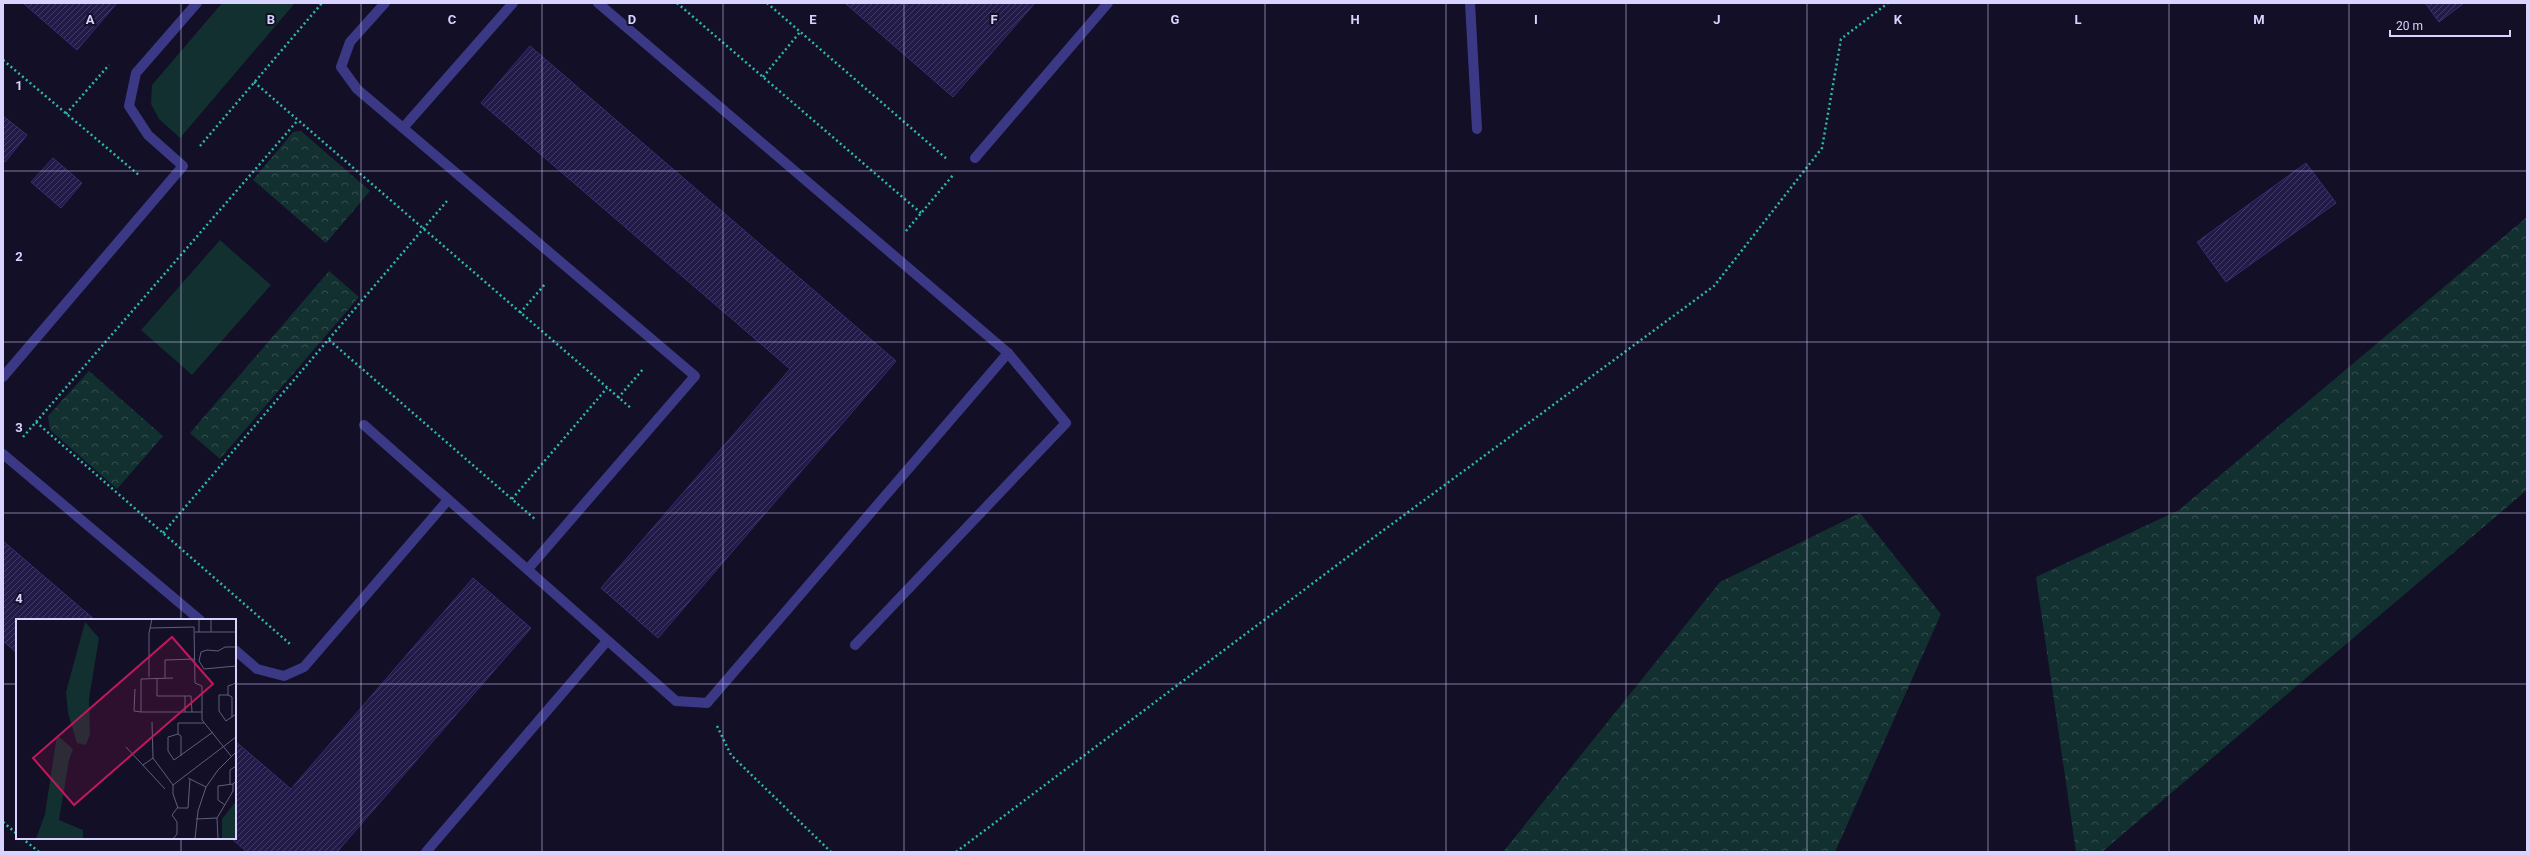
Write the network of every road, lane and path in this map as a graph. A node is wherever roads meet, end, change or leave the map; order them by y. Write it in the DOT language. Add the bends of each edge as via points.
graph roads {
  1 [pos="197,3"];
  2 [pos="322,3"];
  3 [pos="385,3"];
  4 [pos="513,3"];
  5 [pos="598,3"];
  6 [pos="677,3"];
  7 [pos="767,3"];
  8 [pos="1108,3"];
  9 [pos="1470,3"];
  10 [pos="1888,3"];
  11 [pos="800,32"];
  12 [pos="3,60"];
  13 [pos="763,77"];
  14 [pos="254,82"];
  15 [pos="298,120"];
  16 [pos="403,128"];
  17 [pos="1477,128"];
  18 [pos="975,158"];
  19 [pos="183,166"];
  20 [pos="959,168"];
  21 [pos="464,181"];
  22 [pos="161,193"];
  23 [pos="920,213"];
  24 [pos="423,229"];
  25 [pos="888,251"];
  26 [pos="564,263"];
  27 [pos="520,313"];
  28 [pos="329,340"];
  29 [pos="662,347"];
  30 [pos="1008,353"];
  31 [pos="3,377"];
  32 [pos="607,388"];
  33 [pos="618,398"];
  34 [pos="36,422"];
  35 [pos="364,425"];
  36 [pos="651,426"];
  37 [pos="4,455"];
  38 [pos="512,499"];
  39 [pos="448,500"];
  40 [pos="163,533"];
  41 [pos="556,536"];
  42 [pos="528,569"];
  43 [pos="199,619"];
  44 [pos="607,641"];
  45 [pos="855,644"];
  46 [pos="236,651"];
  47 [pos="309,661"];
  48 [pos="706,703"];
  49 [pos="3,823"];
  50 [pos="16,833"];
  51 [pos="23,839"];
  52 [pos="39,852"];
  53 [pos="426,852"];
  54 [pos="831,852"];
  55 [pos="956,852"];
  1 -- 19 [label="lane" via="136,73 129,106 148,135"];
  2 -- 14 [label="path"];
  3 -- 16 [label="lane" via="350,42 341,67 357,89"];
  4 -- 16 [label="lane"];
  5 -- 25 [label="lane"];
  6 -- 13 [label="path"];
  7 -- 11 [label="path"];
  8 -- 18 [label="lane"];
  9 -- 17 [label="lane"];
  10 -- 55 [label="path" via="1841,39 1822,148 1714,286 1363,545"];
  11 -- 13 [label="path"];
  11 -- 20 [label="path"];
  12 -- 22 [label="path"];
  13 -- 23 [label="path"];
  14 -- 15 [label="path"];
  14 -- 19 [label="path"];
  15 -- 24 [label="path"];
  15 -- 34 [label="path"];
  16 -- 21 [label="lane"];
  18 -- 20 [label="path"];
  19 -- 22 [label="lane"];
  20 -- 23 [label="path"];
  21 -- 24 [label="path"];
  21 -- 26 [label="lane"];
  22 -- 31 [label="lane"];
  23 -- 25 [label="path"];
  24 -- 27 [label="path"];
  24 -- 28 [label="path"];
  25 -- 30 [label="lane"];
  26 -- 27 [label="path"];
  26 -- 29 [label="lane"];
  27 -- 32 [label="path"];
  28 -- 38 [label="path"];
  28 -- 40 [label="path"];
  29 -- 33 [label="path"];
  29 -- 36 [label="lane" via="695,376"];
  30 -- 45 [label="lane" via="1066,422"];
  30 -- 48 [label="lane"];
  32 -- 33 [label="path"];
  32 -- 38 [label="path"];
  33 -- 36 [label="path"];
  34 -- 37 [label="path"];
  34 -- 40 [label="path"];
  35 -- 39 [label="lane"];
  36 -- 41 [label="lane"];
  37 -- 43 [label="lane"];
  38 -- 41 [label="path"];
  39 -- 42 [label="lane"];
  39 -- 47 [label="lane"];
  40 -- 47 [label="path"];
  41 -- 42 [label="lane"];
  42 -- 44 [label="lane"];
  44 -- 48 [label="lane" via="676,701"];
  44 -- 53 [label="lane"];
  46 -- 47 [label="lane" via="257,669 284,676 304,667"];
  48 -- 54 [label="path" via="731,755"];
  49 -- 50 [label="path"];
  51 -- 52 [label="path"];
}
